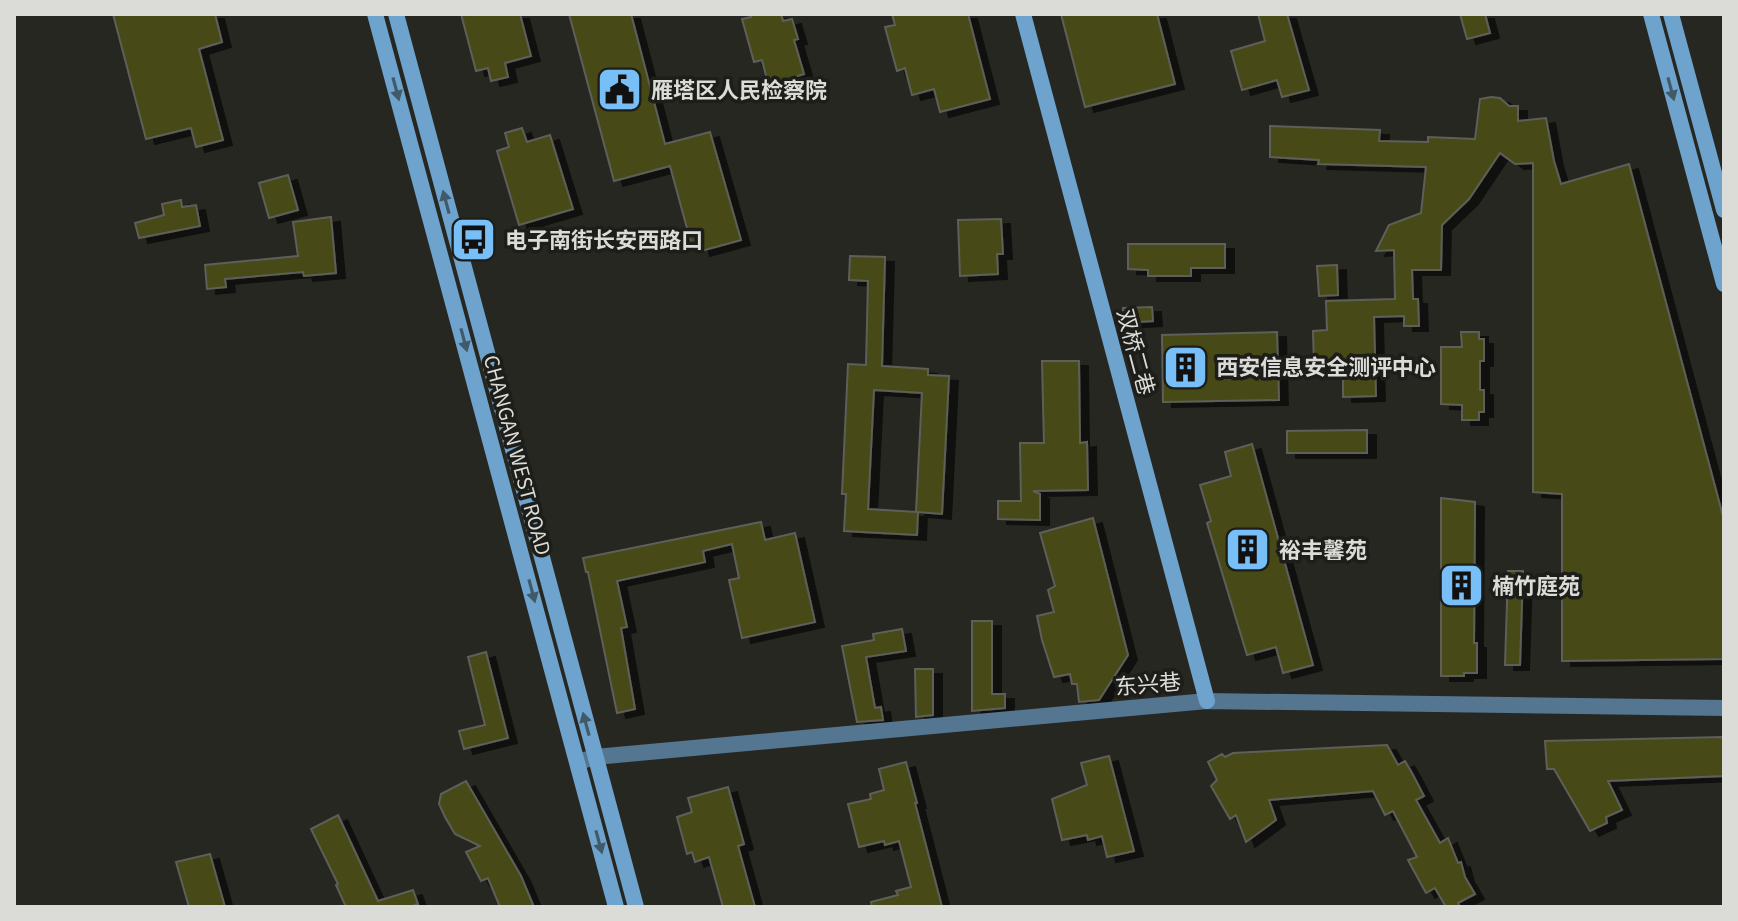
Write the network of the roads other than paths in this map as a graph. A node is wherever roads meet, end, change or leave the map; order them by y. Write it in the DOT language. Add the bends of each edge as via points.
graph roads {
  1 [pos="375,14"];
  2 [pos="396,14"];
  3 [pos="1023,14"];
  4 [pos="1651,14"];
  5 [pos="1671,14"];
  6 [pos="1724,210"];
  7 [pos="1724,284"];
  8 [pos="1207,701"];
  9 [pos="1724,708"];
  10 [pos="595,757"];
  11 [pos="578,762"];
  12 [pos="616,907"];
  13 [pos="636,907"];
  1 -- 11 [label="main road, CHANGAN WEST ROAD, one-way"];
  10 -- 2 [label="main road, CHANGAN WEST ROAD, one-way"];
  3 -- 8 [label="main road, 双桥二巷"];
  4 -- 7 [label="main road, one-way"];
  5 -- 6 [label="main road"];
  8 -- 9 [label="street, 东兴巷"];
  8 -- 10 [label="street, 东兴巷"];
  10 -- 11 [label="street, 东兴巷"];
  10 -- 13 [label="main road, CHANGAN WEST ROAD"];
  11 -- 12 [label="main road, CHANGAN WEST ROAD, one-way"];
}
